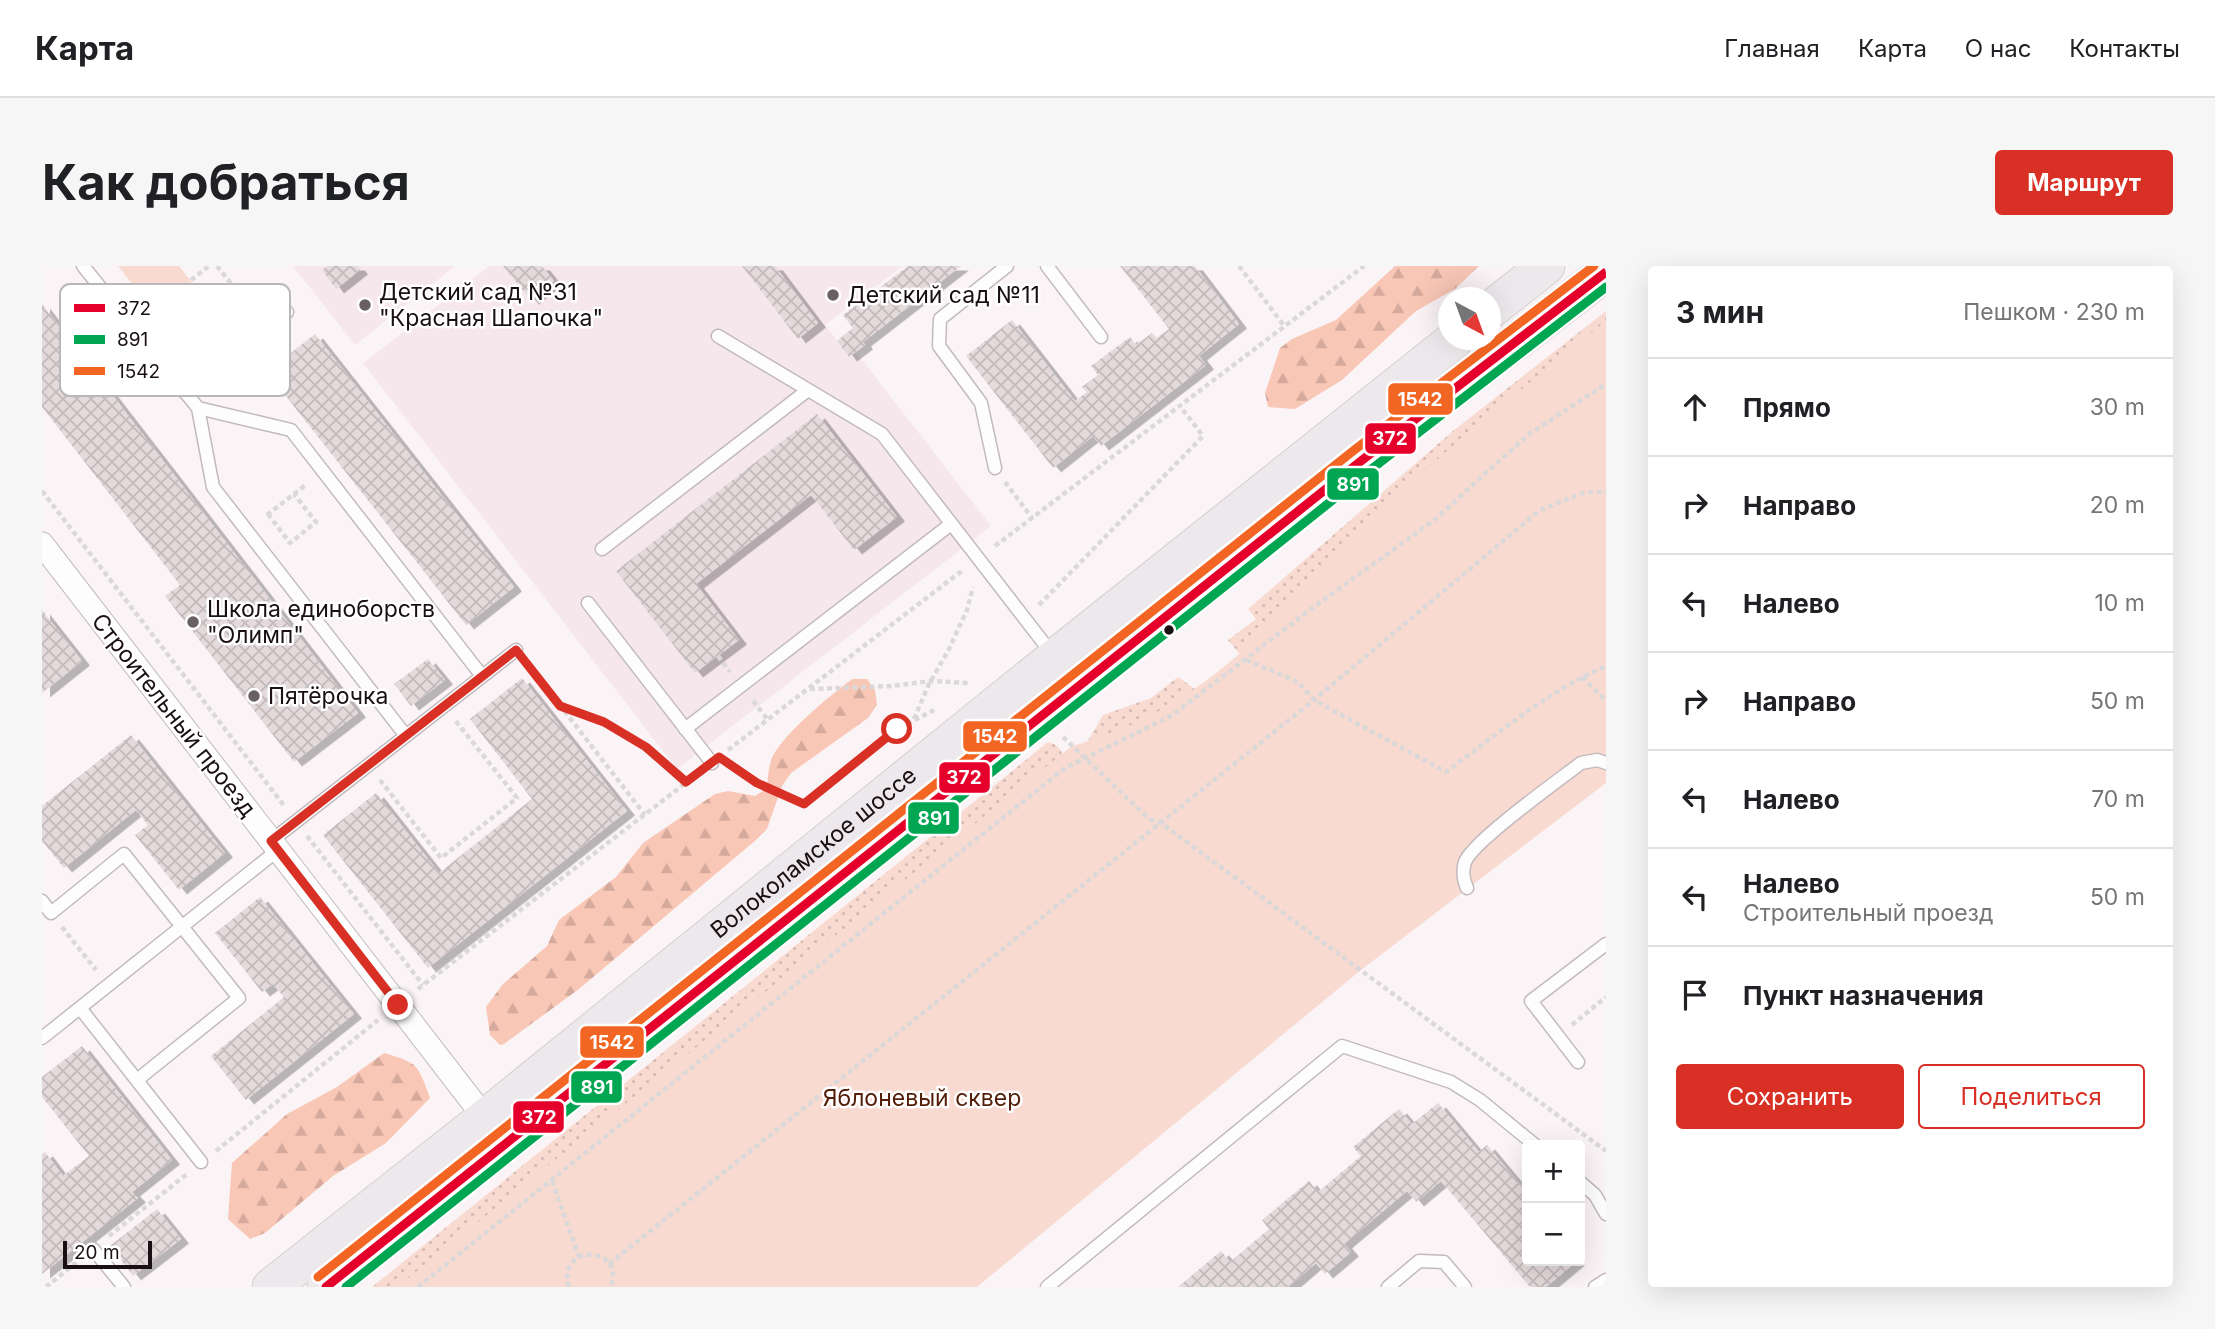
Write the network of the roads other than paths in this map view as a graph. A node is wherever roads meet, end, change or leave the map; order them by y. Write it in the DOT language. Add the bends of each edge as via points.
graph roads {
  1 [pos="83,266"];
  2 [pos="1007,266"];
  3 [pos="1047,266"];
  4 [pos="1546,266"];
  5 [pos="1606,272"];
  6 [pos="98,284"];
  7 [pos="1501,301"];
  8 [pos="718,336"];
  9 [pos="1101,337"];
  10 [pos="1441,350"];
  11 [pos="808,390"];
  12 [pos="188,396"];
  13 [pos="198,408"];
  14 [pos="995,468"];
  15 [pos="951,524"];
  16 [pos="42,544"];
  17 [pos="602,549"];
  18 [pos="588,603"];
  19 [pos="516,650"];
  20 [pos="1055,658"];
  21 [pos="482,676"];
  22 [pos="685,729"];
  23 [pos="406,736"];
  24 [pos="715,760"];
  25 [pos="1606,763"];
  26 [pos="275,846"];
  27 [pos="1467,888"];
  28 [pos="42,901"];
  29 [pos="182,927"];
  30 [pos="1606,944"];
  31 [pos="80,1008"];
  32 [pos="42,1038"];
  33 [pos="1578,1062"];
  34 [pos="137,1080"];
  35 [pos="485,1118"];
  36 [pos="1529,1140"];
  37 [pos="201,1162"];
  38 [pos="1585,1186"];
  39 [pos="1606,1214"];
  40 [pos="93,1249"];
  41 [pos="1606,1280"];
  42 [pos="124,1287"];
  43 [pos="271,1287"];
  44 [pos="326,1287"];
  45 [pos="1047,1287"];
  46 [pos="1388,1287"];
  47 [pos="1465,1287"];
  48 [pos="1595,1287"];
  1 -- 6 [label="lane"];
  2 -- 14 [label="lane" via="940,319 939,346 981,403"];
  3 -- 9 [label="lane"];
  4 -- 7 [label="main road"];
  5 -- 44 [label="main road, Волоколамское шоссе" via="1361,461"];
  8 -- 11 [label="lane"];
  10 -- 20 [label="main road, Волоколамское шоссе"];
  11 -- 15 [label="lane" via="882,434"];
  11 -- 17 [label="lane"];
  12 -- 13 [label="lane"];
  13 -- 21 [label="lane" via="290,430"];
  13 -- 23 [label="lane" via="213,487"];
  15 -- 20 [label="lane"];
  15 -- 22 [label="lane"];
  16 -- 26 [label="street, Строительный проезд"];
  18 -- 22 [label="lane"];
  19 -- 21 [label="lane"];
  20 -- 35 [label="main road, Волоколамское шоссе"];
  21 -- 23 [label="lane"];
  22 -- 24 [label="lane"];
  23 -- 26 [label="lane" via="296,822"];
  25 -- 27 [label="lane" via="1581,763 1480,842 1466,860 1463,878"];
  26 -- 29 [label="lane"];
  26 -- 35 [label="street, Строительный проезд"];
  28 -- 29 [label="lane" via="51,913 124,854"];
  29 -- 31 [label="lane"];
  29 -- 34 [label="lane" via="239,998"];
  30 -- 33 [label="lane" via="1531,1001"];
  31 -- 32 [label="lane"];
  31 -- 34 [label="lane"];
  34 -- 37 [label="lane"];
  35 -- 43 [label="main road, Волоколамское шоссе"];
  36 -- 45 [label="lane" via="1451,1082 1342,1046"];
  38 -- 39 [label="lane"];
  40 -- 42 [label="lane"];
  41 -- 48 [label="lane"];
  46 -- 47 [label="lane" via="1419,1261 1444,1262"];
}
